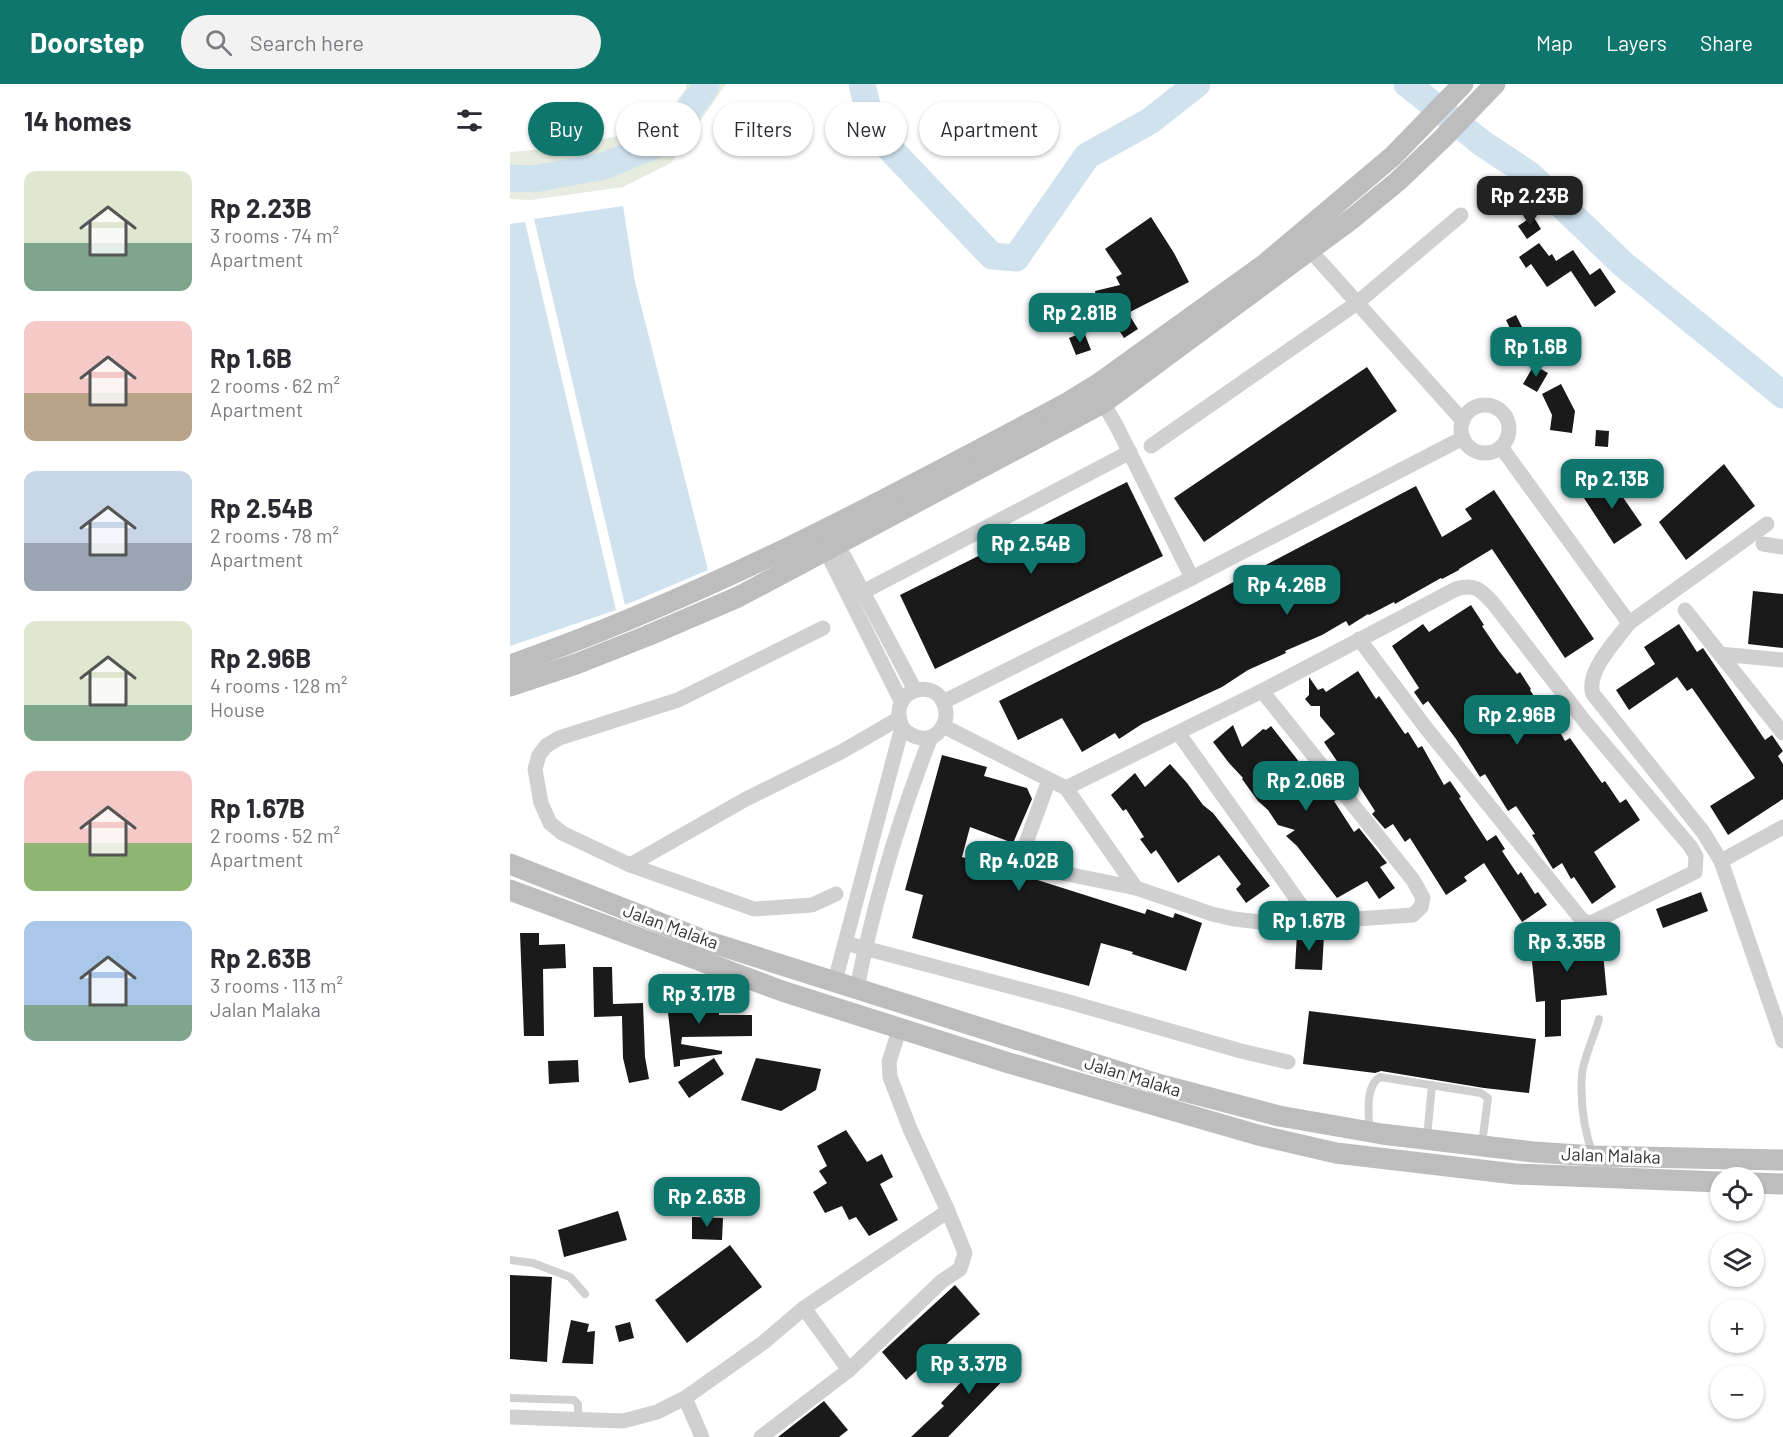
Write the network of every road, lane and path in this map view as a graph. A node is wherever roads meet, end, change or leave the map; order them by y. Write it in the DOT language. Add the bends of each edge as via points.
graph roads {
  1 [pos="1495,84"];
  2 [pos="1456,90"];
  3 [pos="1461,215"];
  4 [pos="1326,268"];
  5 [pos="1357,303"];
  6 [pos="1103,403"];
  7 [pos="1463,421"];
  8 [pos="1123,438"];
  9 [pos="1463,438"];
  10 [pos="1151,446"];
  11 [pos="1501,447"];
  12 [pos="1767,524"];
  13 [pos="1763,544"];
  14 [pos="831,547"];
  15 [pos="1783,547"];
  16 [pos="1192,578"];
  17 [pos="854,586"];
  18 [pos="1685,610"];
  19 [pos="1629,623"];
  20 [pos="823,628"];
  21 [pos="1359,639"];
  22 [pos="1720,654"];
  23 [pos="1783,660"];
  24 [pos="510,665"];
  25 [pos="510,686"];
  26 [pos="915,690"];
  27 [pos="1262,691"];
  28 [pos="901,701"];
  29 [pos="944,702"];
  30 [pos="900,723"];
  31 [pos="943,726"];
  32 [pos="1783,733"];
  33 [pos="1179,734"];
  34 [pos="931,737"];
  35 [pos="1049,780"];
  36 [pos="1066,788"];
  37 [pos="882,803"];
  38 [pos="905,808"];
  39 [pos="1783,826"];
  40 [pos="1721,861"];
  41 [pos="510,864"];
  42 [pos="630,866"];
  43 [pos="1136,888"];
  44 [pos="510,890"];
  45 [pos="836,894"];
  46 [pos="1313,922"];
  47 [pos="865,953"];
  48 [pos="841,960"];
  49 [pos="858,982"];
  50 [pos="1599,1019"];
  51 [pos="900,1028"];
  52 [pos="1783,1041"];
  53 [pos="1288,1062"];
  54 [pos="1432,1085"];
  55 [pos="1369,1124"];
  56 [pos="1428,1132"];
  57 [pos="1483,1138"];
  58 [pos="1591,1148"];
  59 [pos="1783,1160"];
  60 [pos="1710,1182"];
  61 [pos="1764,1183"];
  62 [pos="1783,1184"];
  63 [pos="948,1210"];
  64 [pos="510,1260"];
  65 [pos="585,1294"];
  66 [pos="804,1308"];
  67 [pos="849,1370"];
  68 [pos="510,1398"];
  69 [pos="685,1398"];
  70 [pos="510,1417"];
  71 [pos="578,1419"];
  72 [pos="702,1437"];
  73 [pos="761,1437"];
  1 -- 6 [label="street" via="1398,181 1345,225"];
  2 -- 14 [label="street" via="1393,156 1265,264 1098,384 967,457"];
  3 -- 5 [label="street"];
  4 -- 5 [label="street"];
  5 -- 7 [label="street"];
  5 -- 10 [label="street"];
  6 -- 8 [label="street"];
  6 -- 14 [label="street"];
  7 -- 9 [label="street"];
  7 -- 11 [label="street" via="1478,406 1499,409 1509,427"];
  8 -- 16 [label="street"];
  8 -- 17 [label="street"];
  9 -- 11 [label="street" via="1475,451 1494,452"];
  9 -- 16 [label="street"];
  11 -- 19 [label="street"];
  12 -- 19 [label="street"];
  13 -- 15 [label="street"];
  14 -- 17 [label="street"];
  14 -- 24 [label="street"];
  14 -- 25 [label="street" via="694,617"];
  16 -- 29 [label="street"];
  17 -- 26 [label="street"];
  17 -- 28 [label="street"];
  18 -- 22 [label="street"];
  19 -- 40 [label="street" via="1598,667 1592,679 1593,694 1703,832"];
  20 -- 42 [label="street" via="678,700 559,738 546,746 536,769 541,803 550,823"];
  21 -- 21 [label="street" via="1466,585 1482,591 1690,846 1696,856 1695,872 1591,923 1582,920"];
  21 -- 27 [label="street"];
  22 -- 23 [label="street"];
  22 -- 32 [label="street"];
  26 -- 28 [label="street"];
  26 -- 29 [label="street" via="931,691"];
  27 -- 33 [label="street"];
  27 -- 46 [label="street" via="1413,880 1423,898 1413,915"];
  28 -- 30 [label="street"];
  29 -- 31 [label="street"];
  30 -- 34 [label="street" via="915,737"];
  30 -- 37 [label="street"];
  30 -- 42 [label="street" via="746,799"];
  31 -- 34 [label="street"];
  31 -- 35 [label="street"];
  33 -- 36 [label="street"];
  33 -- 46 [label="street"];
  34 -- 38 [label="street"];
  35 -- 36 [label="street"];
  35 -- 43 [label="street" via="1026,843 1031,862 1052,871"];
  36 -- 43 [label="street"];
  37 -- 38 [label="street"];
  37 -- 48 [label="street"];
  38 -- 47 [label="street"];
  39 -- 40 [label="street"];
  40 -- 52 [label="street"];
  41 -- 48 [label="street, Jalan Malaka" via="706,941"];
  42 -- 45 [label="street" via="754,909 812,905"];
  43 -- 46 [label="street" via="1234,919"];
  44 -- 51 [label="street, Jalan Malaka" via="752,980"];
  47 -- 48 [label="street"];
  47 -- 49 [label="street"];
  47 -- 53 [label="street" via="1069,1002"];
  48 -- 49 [label="street, Jalan Malaka"];
  49 -- 55 [label="street, Jalan Malaka" via="1161,1085 1270,1114"];
  50 -- 58 [label="lane" via="1582,1073"];
  51 -- 60 [label="street, Jalan Malaka" via="1076,1083 1336,1153 1515,1174"];
  51 -- 63 [label="street" via="890,1056 890,1077"];
  54 -- 55 [label="lane" via="1376,1079 1370,1092"];
  54 -- 56 [label="lane"];
  54 -- 57 [label="lane" via="1481,1093 1488,1098"];
  55 -- 56 [label="street, Jalan Malaka"];
  56 -- 57 [label="street, Jalan Malaka"];
  57 -- 58 [label="street, Jalan Malaka"];
  58 -- 59 [label="street, Jalan Malaka"];
  61 -- 62 [label="street"];
  63 -- 66 [label="street"];
  63 -- 67 [label="street" via="965,1253 960,1269 942,1281"];
  64 -- 65 [label="lane" via="533,1263 570,1276"];
  66 -- 67 [label="street"];
  66 -- 69 [label="street"];
  67 -- 73 [label="street"];
  68 -- 71 [label="lane" via="574,1400 578,1404"];
  69 -- 71 [label="street" via="657,1412 624,1421"];
  69 -- 72 [label="street"];
  70 -- 71 [label="street"];
}
